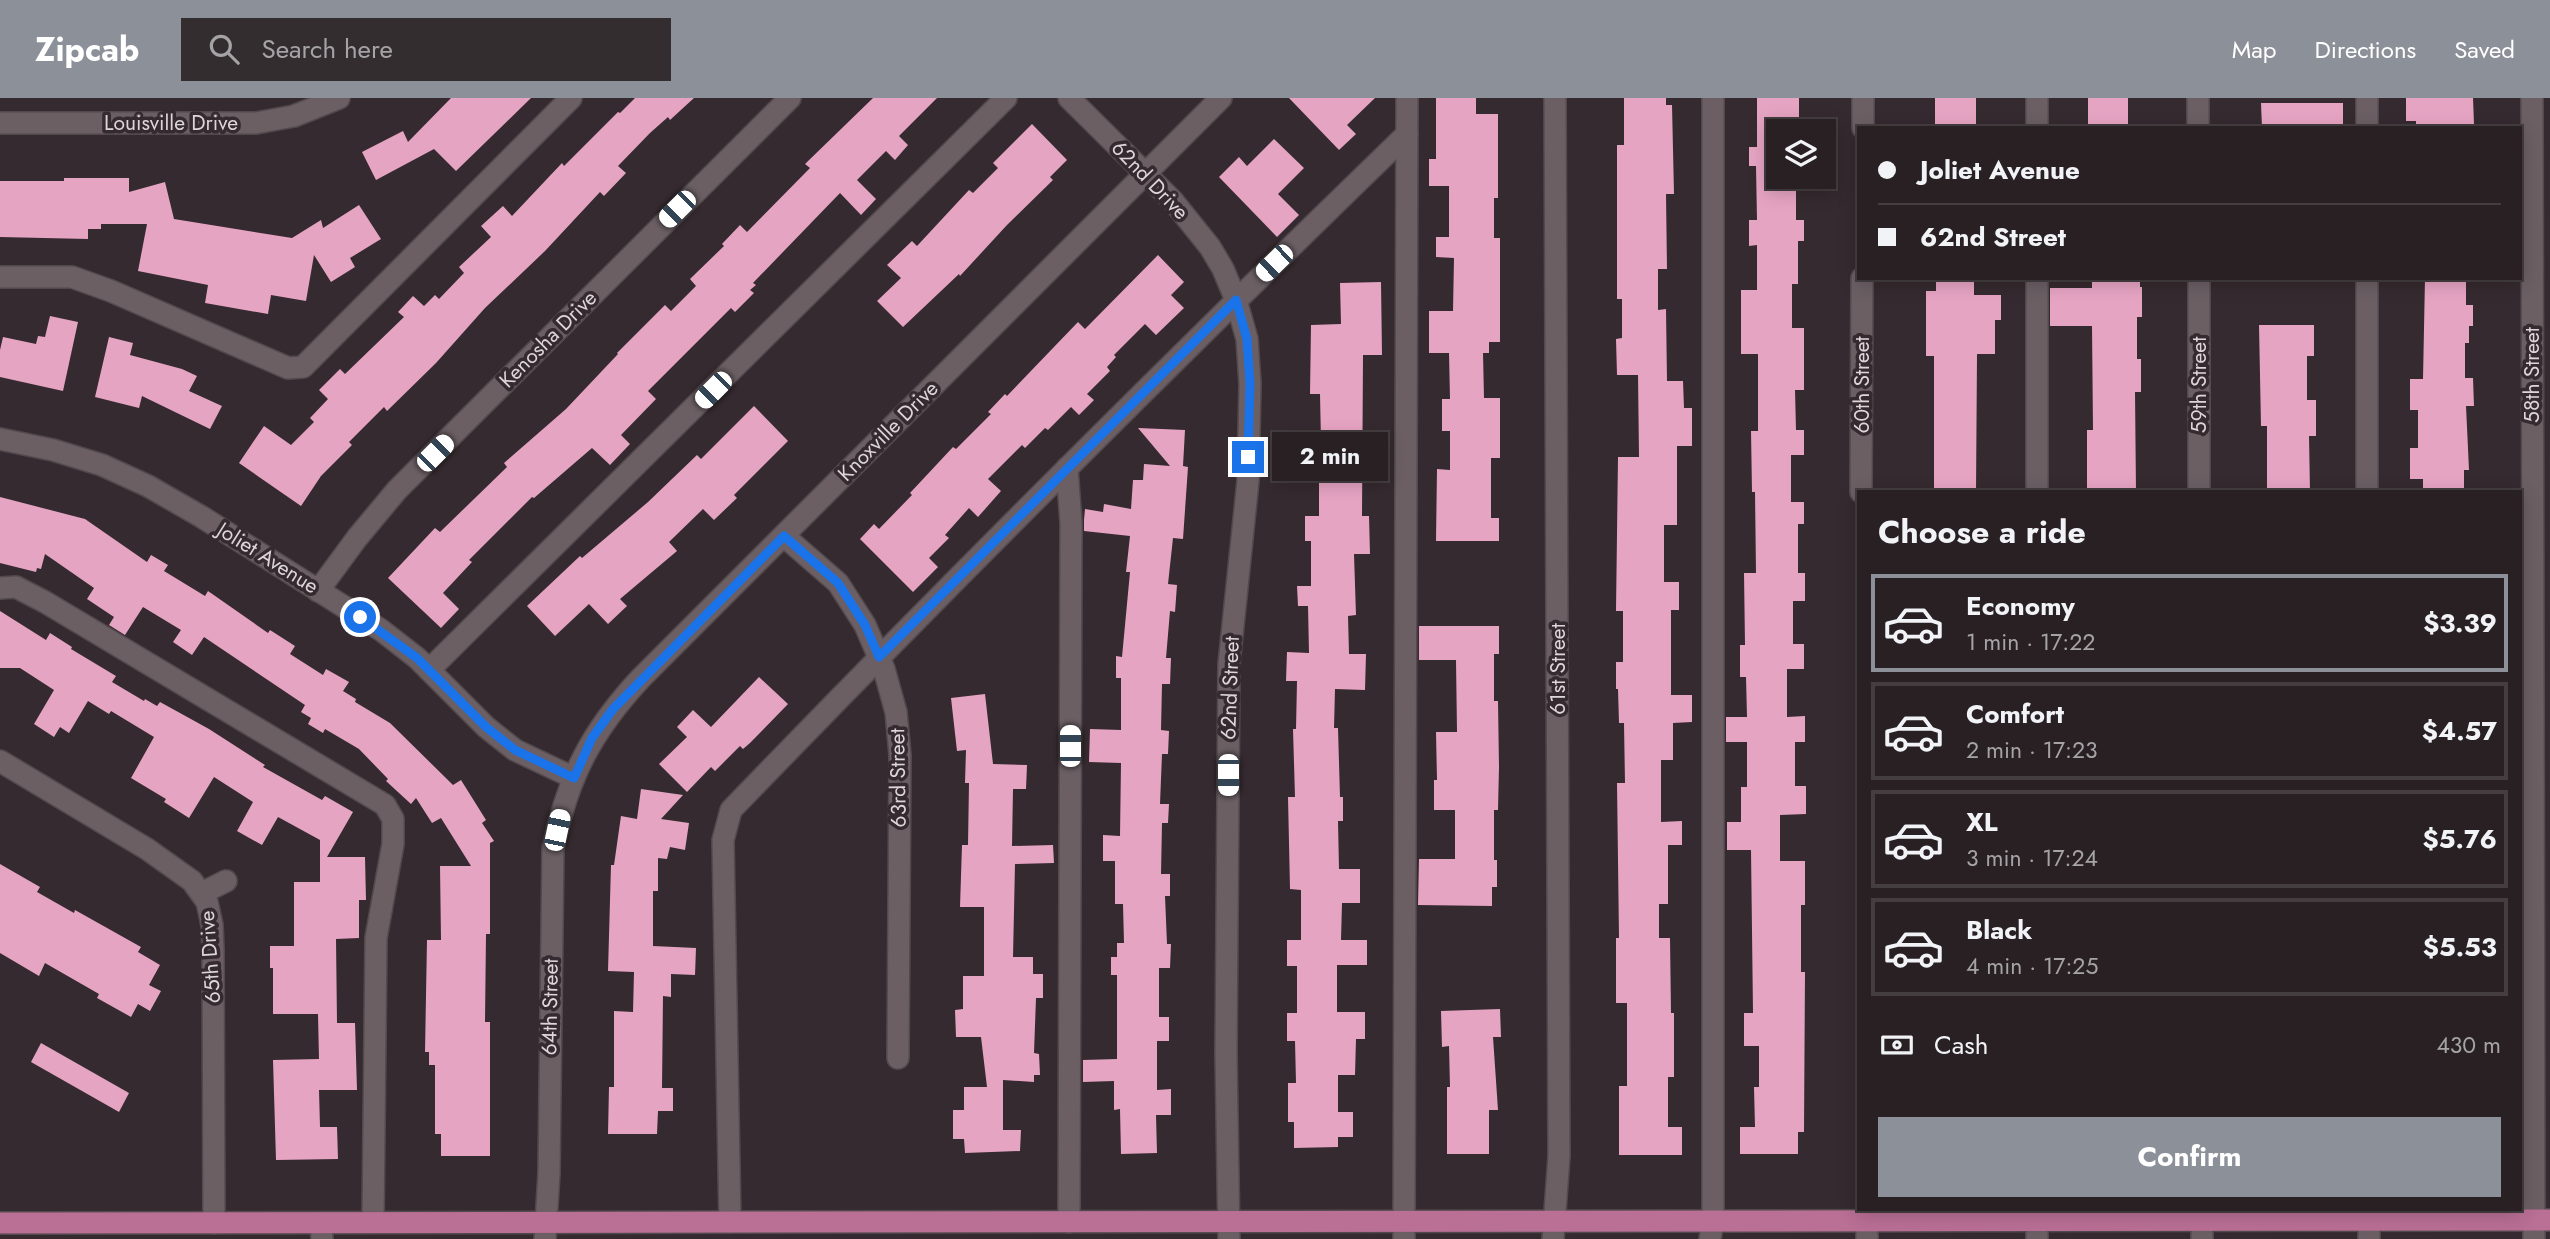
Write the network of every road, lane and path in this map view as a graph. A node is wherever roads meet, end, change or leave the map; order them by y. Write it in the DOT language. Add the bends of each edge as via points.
graph roads {
  1 [pos="339,98"];
  2 [pos="571,98"];
  3 [pos="790,98"];
  4 [pos="1006,98"];
  5 [pos="1069,98"];
  6 [pos="1221,98"];
  7 [pos="1407,98"];
  8 [pos="1555,98"];
  9 [pos="1713,98"];
  10 [pos="1863,98"];
  11 [pos="2037,98"];
  12 [pos="2198,98"];
  13 [pos="2367,98"];
  14 [pos="2532,98"];
  15 [pos="0,124"];
  16 [pos="1863,126"];
  17 [pos="2037,126"];
  18 [pos="2198,126"];
  19 [pos="2367,126"];
  20 [pos="1407,134"];
  21 [pos="1146,173"];
  22 [pos="1223,269"];
  23 [pos="0,277"];
  24 [pos="1862,280"];
  25 [pos="2037,280"];
  26 [pos="2199,280"];
  27 [pos="2367,280"];
  28 [pos="1236,300"];
  29 [pos="0,439"];
  30 [pos="2541,439"];
  31 [pos="1067,468"];
  32 [pos="1861,490"];
  33 [pos="2037,490"];
  34 [pos="2199,490"];
  35 [pos="2367,490"];
  36 [pos="784,536"];
  37 [pos="0,588"];
  38 [pos="318,591"];
  39 [pos="879,657"];
  40 [pos="429,670"];
  41 [pos="0,761"];
  42 [pos="574,778"];
  43 [pos="226,881"];
  44 [pos="202,893"];
  45 [pos="898,1058"];
  46 [pos="373,1222"];
  47 [pos="730,1222"];
  48 [pos="1069,1222"];
  49 [pos="0,1223"];
  50 [pos="214,1223"];
  51 [pos="1867,1223"];
  52 [pos="2037,1223"];
  53 [pos="2202,1223"];
  54 [pos="2369,1223"];
  55 [pos="2539,1227"];
  56 [pos="1229,1230"];
  57 [pos="1405,1230"];
  58 [pos="1554,1230"];
  59 [pos="1712,1230"];
  60 [pos="143,1231"];
  61 [pos="321,1231"];
  62 [pos="545,1231"];
  63 [pos="864,1231"];
  1 -- 15 [label="street, Louisville Drive" via="294,116 256,123"];
  2 -- 23 [label="street" via="303,367 288,368 72,277"];
  3 -- 38 [label="street, Kenosha Drive" via="397,490"];
  4 -- 40 [label="street"];
  5 -- 21 [label="street, 62nd Drive"];
  6 -- 21 [label="street, Knoxville Drive"];
  7 -- 20 [label="street"];
  8 -- 58 [label="street, 61st Street" via="1559,1156"];
  9 -- 59 [label="street"];
  10 -- 16 [label="street"];
  11 -- 17 [label="street"];
  12 -- 18 [label="street"];
  13 -- 19 [label="street"];
  14 -- 30 [label="street, 58th Street"];
  20 -- 28 [label="street"];
  20 -- 57 [label="street"];
  21 -- 22 [label="street, 62nd Drive" via="1210,247"];
  21 -- 36 [label="street, Knoxville Drive"];
  22 -- 28 [label="street, 62nd Street"];
  24 -- 32 [label="street, 60th Street"];
  25 -- 33 [label="street"];
  26 -- 34 [label="street, 59th Street"];
  27 -- 35 [label="street"];
  28 -- 31 [label="street"];
  28 -- 56 [label="street, 62nd Street" via="1247,339 1250,384 1248,481 1228,664"];
  29 -- 38 [label="street, Joliet Avenue" via="102,465 148,486"];
  30 -- 55 [label="street, 58th Street"];
  31 -- 39 [label="street"];
  31 -- 48 [label="street"];
  36 -- 39 [label="street, 63rd Street" via="838,583"];
  36 -- 42 [label="street, Knoxville Drive" via="613,709 592,738"];
  37 -- 46 [label="street" via="16,587 45,602 385,805 393,819 393,844 376,938"];
  38 -- 40 [label="street, Joliet Avenue" via="381,630"];
  39 -- 45 [label="street, 63rd Street" via="896,712 900,755"];
  39 -- 47 [label="street" via="731,810 723,840"];
  40 -- 42 [label="street, Joliet Avenue" via="515,750"];
  41 -- 44 [label="street, 65th Drive" via="147,849"];
  42 -- 62 [label="street, 64th Street" via="553,848"];
  43 -- 44 [label="street"];
  44 -- 50 [label="street, 65th Drive" via="210,912 213,949"];
  46 -- 61 [label="main road"];
  46 -- 62 [label="main road"];
  47 -- 62 [label="main road"];
  47 -- 63 [label="main road"];
  48 -- 56 [label="main road"];
  48 -- 63 [label="main road"];
  49 -- 60 [label="main road"];
  50 -- 60 [label="main road"];
  50 -- 61 [label="main road"];
  51 -- 52 [label="main road"];
  51 -- 59 [label="main road"];
  52 -- 53 [label="main road"];
  53 -- 54 [label="main road"];
  54 -- 55 [label="main road"];
  56 -- 57 [label="main road"];
  57 -- 58 [label="main road"];
  58 -- 59 [label="main road"];
}
